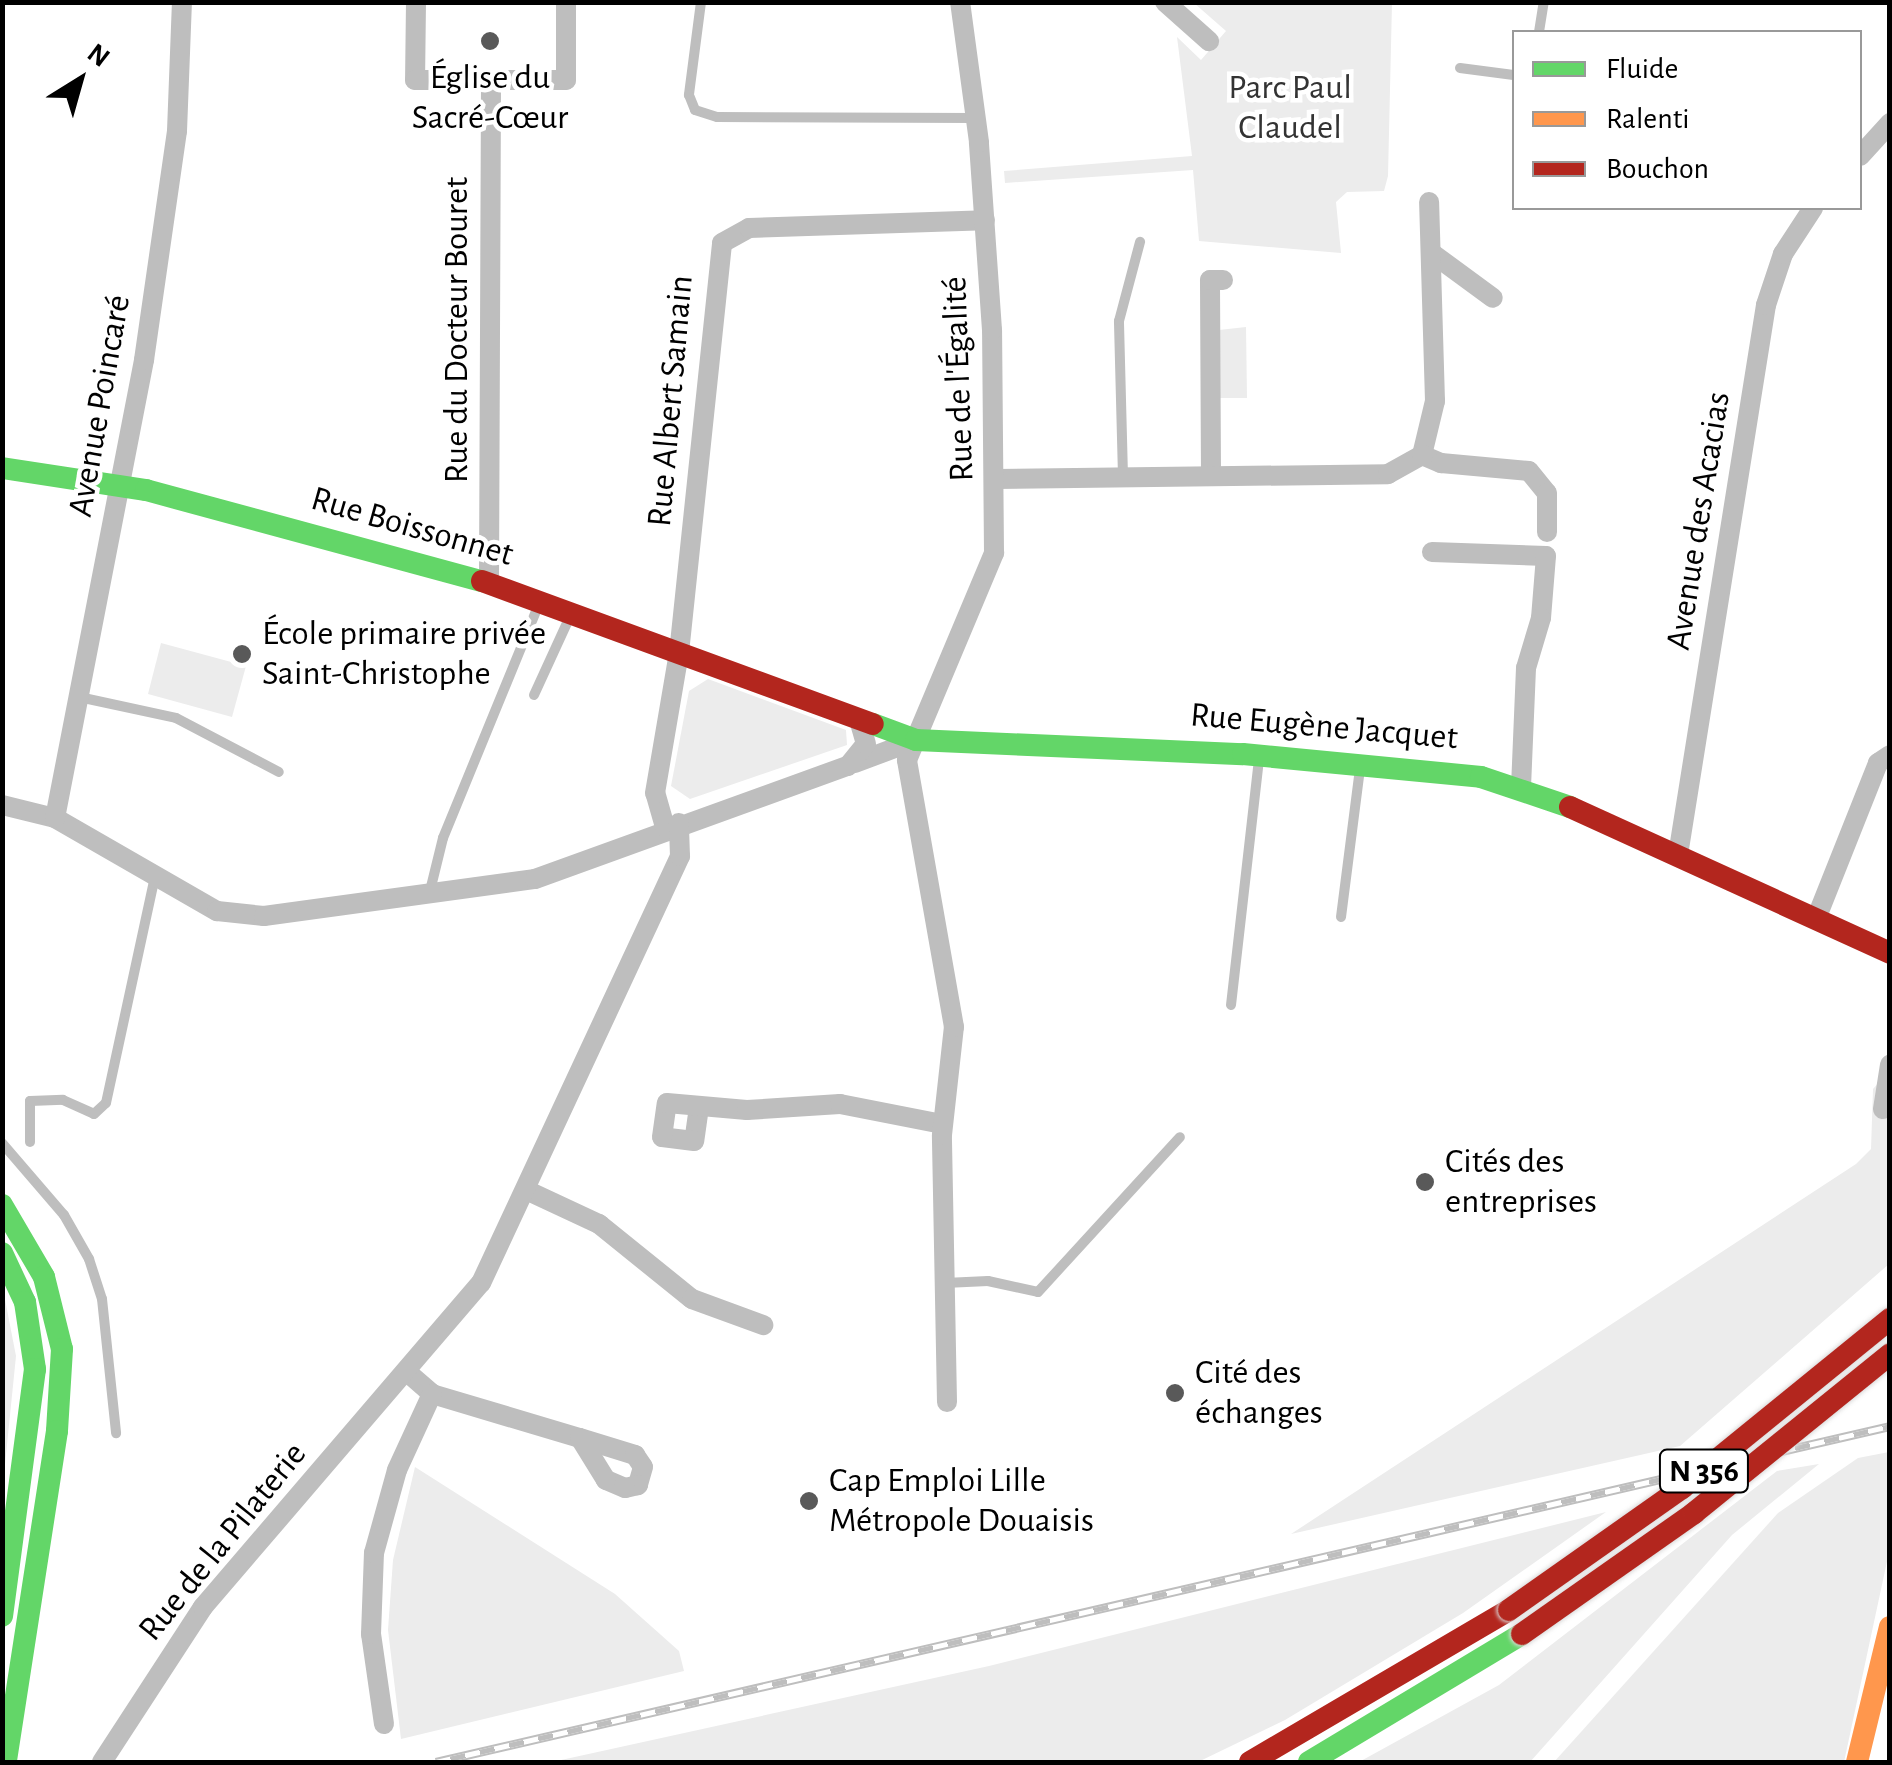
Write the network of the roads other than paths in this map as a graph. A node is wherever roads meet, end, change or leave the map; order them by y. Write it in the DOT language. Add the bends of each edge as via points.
graph roads {
  1 [pos="182,2"];
  2 [pos="416,2"];
  3 [pos="566,2"];
  4 [pos="701,2"];
  5 [pos="960,2"];
  6 [pos="1165,2"];
  7 [pos="1544,2"];
  8 [pos="1539,30"];
  9 [pos="1209,42"];
  10 [pos="1460,68"];
  11 [pos="1512,75"];
  12 [pos="491,80"];
  13 [pos="976,118"];
  14 [pos="1890,123"];
  15 [pos="1862,154"];
  16 [pos="1429,202"];
  17 [pos="1813,210"];
  18 [pos="984,220"];
  19 [pos="1140,242"];
  20 [pos="1432,254"];
  21 [pos="1223,280"];
  22 [pos="1493,298"];
  23 [pos="1422,455"];
  24 [pos="2,468"];
  25 [pos="1212,475"];
  26 [pos="1124,476"];
  27 [pos="995,479"];
  28 [pos="120,485"];
  29 [pos="1547,532"];
  30 [pos="1432,552"];
  31 [pos="489,581"];
  32 [pos="540,602"];
  33 [pos="571,613"];
  34 [pos="680,653"];
  35 [pos="534,695"];
  36 [pos="78,697"];
  37 [pos="859,720"];
  38 [pos="916,740"];
  39 [pos="1890,755"];
  40 [pos="1259,756"];
  41 [pos="1360,762"];
  42 [pos="848,766"];
  43 [pos="279,772"];
  44 [pos="1522,788"];
  45 [pos="2,805"];
  46 [pos="54,818"];
  47 [pos="672,825"];
  48 [pos="1678,855"];
  49 [pos="155,877"];
  50 [pos="428,896"];
  51 [pos="1341,918"];
  52 [pos="1816,919"];
  53 [pos="1890,953"];
  54 [pos="1231,1005"];
  55 [pos="1890,1065"];
  56 [pos="699,1107"];
  57 [pos="1883,1109"];
  58 [pos="942,1124"];
  59 [pos="1180,1137"];
  60 [pos="30,1142"];
  61 [pos="2,1143"];
  62 [pos="526,1190"];
  63 [pos="2,1205"];
  64 [pos="2,1253"];
  65 [pos="945,1283"];
  66 [pos="1890,1319"];
  67 [pos="764,1324"];
  68 [pos="1890,1354"];
  69 [pos="406,1372"];
  70 [pos="432,1394"];
  71 [pos="948,1402"];
  72 [pos="116,1432"];
  73 [pos="580,1438"];
  74 [pos="2,1616"];
  75 [pos="1890,1627"];
  76 [pos="1890,1682"];
  77 [pos="384,1724"];
  78 [pos="6,1762"];
  79 [pos="102,1762"];
  80 [pos="1250,1762"];
  81 [pos="1309,1762"];
  82 [pos="1858,1762"];
  83 [pos="1876,1762"];
  1 -- 28 [label="street, Avenue Poincaré" via="175,149"];
  2 -- 12 [label="street" via="415,80"];
  3 -- 12 [label="street" via="566,80"];
  4 -- 13 [label="lane" via="689,96 696,110 716,117"];
  5 -- 13 [label="street, Rue de l'Égalité"];
  6 -- 9 [label="street"];
  7 -- 8 [label="lane"];
  10 -- 11 [label="lane"];
  12 -- 31 [label="street, Rue du Docteur Bouret"];
  13 -- 18 [label="street, Rue de l'Égalité"];
  14 -- 15 [label="street"];
  16 -- 20 [label="street"];
  17 -- 48 [label="street, Avenue des Acacias" via="1783,254 1766,305"];
  18 -- 27 [label="street, Rue de l'Égalité"];
  18 -- 34 [label="street, Rue Albert Samain" via="749,228 722,243"];
  19 -- 26 [label="lane" via="1118,321"];
  20 -- 22 [label="street"];
  20 -- 23 [label="street" via="1435,417"];
  21 -- 25 [label="street" via="1210,280"];
  23 -- 25 [label="street" via="1388,474"];
  23 -- 29 [label="street" via="1441,463 1529,471 1547,493"];
  24 -- 28 [label="main road, Rue Boissonnet"];
  25 -- 26 [label="street"];
  26 -- 27 [label="street"];
  27 -- 38 [label="street, Rue de l'Égalité" via="988,576"];
  28 -- 31 [label="main road, Rue Boissonnet"];
  28 -- 36 [label="street, Avenue Poincaré"];
  30 -- 44 [label="street" via="1546,556 1541,618 1526,668"];
  31 -- 32 [label="main road, Rue Boissonnet"];
  32 -- 33 [label="main road, Rue Boissonnet"];
  32 -- 50 [label="lane" via="442,838"];
  33 -- 34 [label="main road, Rue Boissonnet"];
  33 -- 35 [label="lane"];
  34 -- 37 [label="main road, Rue Boissonnet"];
  34 -- 47 [label="street, Rue de la Pilaterie" via="655,793"];
  36 -- 43 [label="lane" via="176,718"];
  36 -- 46 [label="street, Avenue Poincaré"];
  37 -- 38 [label="main road, Rue Eugène Jacquet"];
  37 -- 42 [label="street" via="866,744"];
  38 -- 40 [label="main road, Rue Eugène Jacquet"];
  38 -- 42 [label="street"];
  38 -- 58 [label="street, Rue de l'Égalité" via="907,760 954,1027"];
  39 -- 52 [label="street" via="1878,763"];
  40 -- 41 [label="main road, Rue Eugène Jacquet"];
  40 -- 54 [label="lane"];
  41 -- 44 [label="main road, Rue Eugène Jacquet" via="1444,769"];
  41 -- 51 [label="lane"];
  42 -- 47 [label="street"];
  44 -- 48 [label="main road, Rue Eugène Jacquet"];
  45 -- 46 [label="street"];
  46 -- 49 [label="street"];
  47 -- 50 [label="street" via="535,879"];
  47 -- 62 [label="street, Rue de la Pilaterie" via="680,856"];
  48 -- 52 [label="main road, Rue Eugène Jacquet"];
  49 -- 50 [label="street" via="238,916"];
  49 -- 60 [label="lane" via="106,1103 94,1114 63,1100 30,1101"];
  52 -- 53 [label="main road, Rue Eugène Jacquet"];
  55 -- 57 [label="street"];
  56 -- 58 [label="street" via="840,1104"];
  58 -- 65 [label="street, Rue de l'Égalité"];
  59 -- 65 [label="lane" via="1038,1292 988,1282"];
  61 -- 72 [label="lane" via="64,1215 88,1260 102,1299"];
  62 -- 67 [label="street" via="599,1224 692,1299"];
  62 -- 69 [label="street, Rue de la Pilaterie" via="481,1284"];
  63 -- 78 [label="main road" via="44,1276 62,1350"];
  64 -- 74 [label="main road" via="24,1302 35,1369"];
  65 -- 71 [label="street, Rue de l'Égalité"];
  66 -- 80 [label="main road, N 356, bridge" via="1682,1488 1509,1610"];
  68 -- 81 [label="main road, N 356, bridge" via="1694,1513 1522,1634"];
  69 -- 70 [label="street"];
  69 -- 79 [label="street, Rue de la Pilaterie" via="203,1607"];
  70 -- 73 [label="street"];
  70 -- 77 [label="street" via="398,1470 374,1553 371,1634"];
  75 -- 82 [label="main road"];
  76 -- 83 [label="main road"];
}
